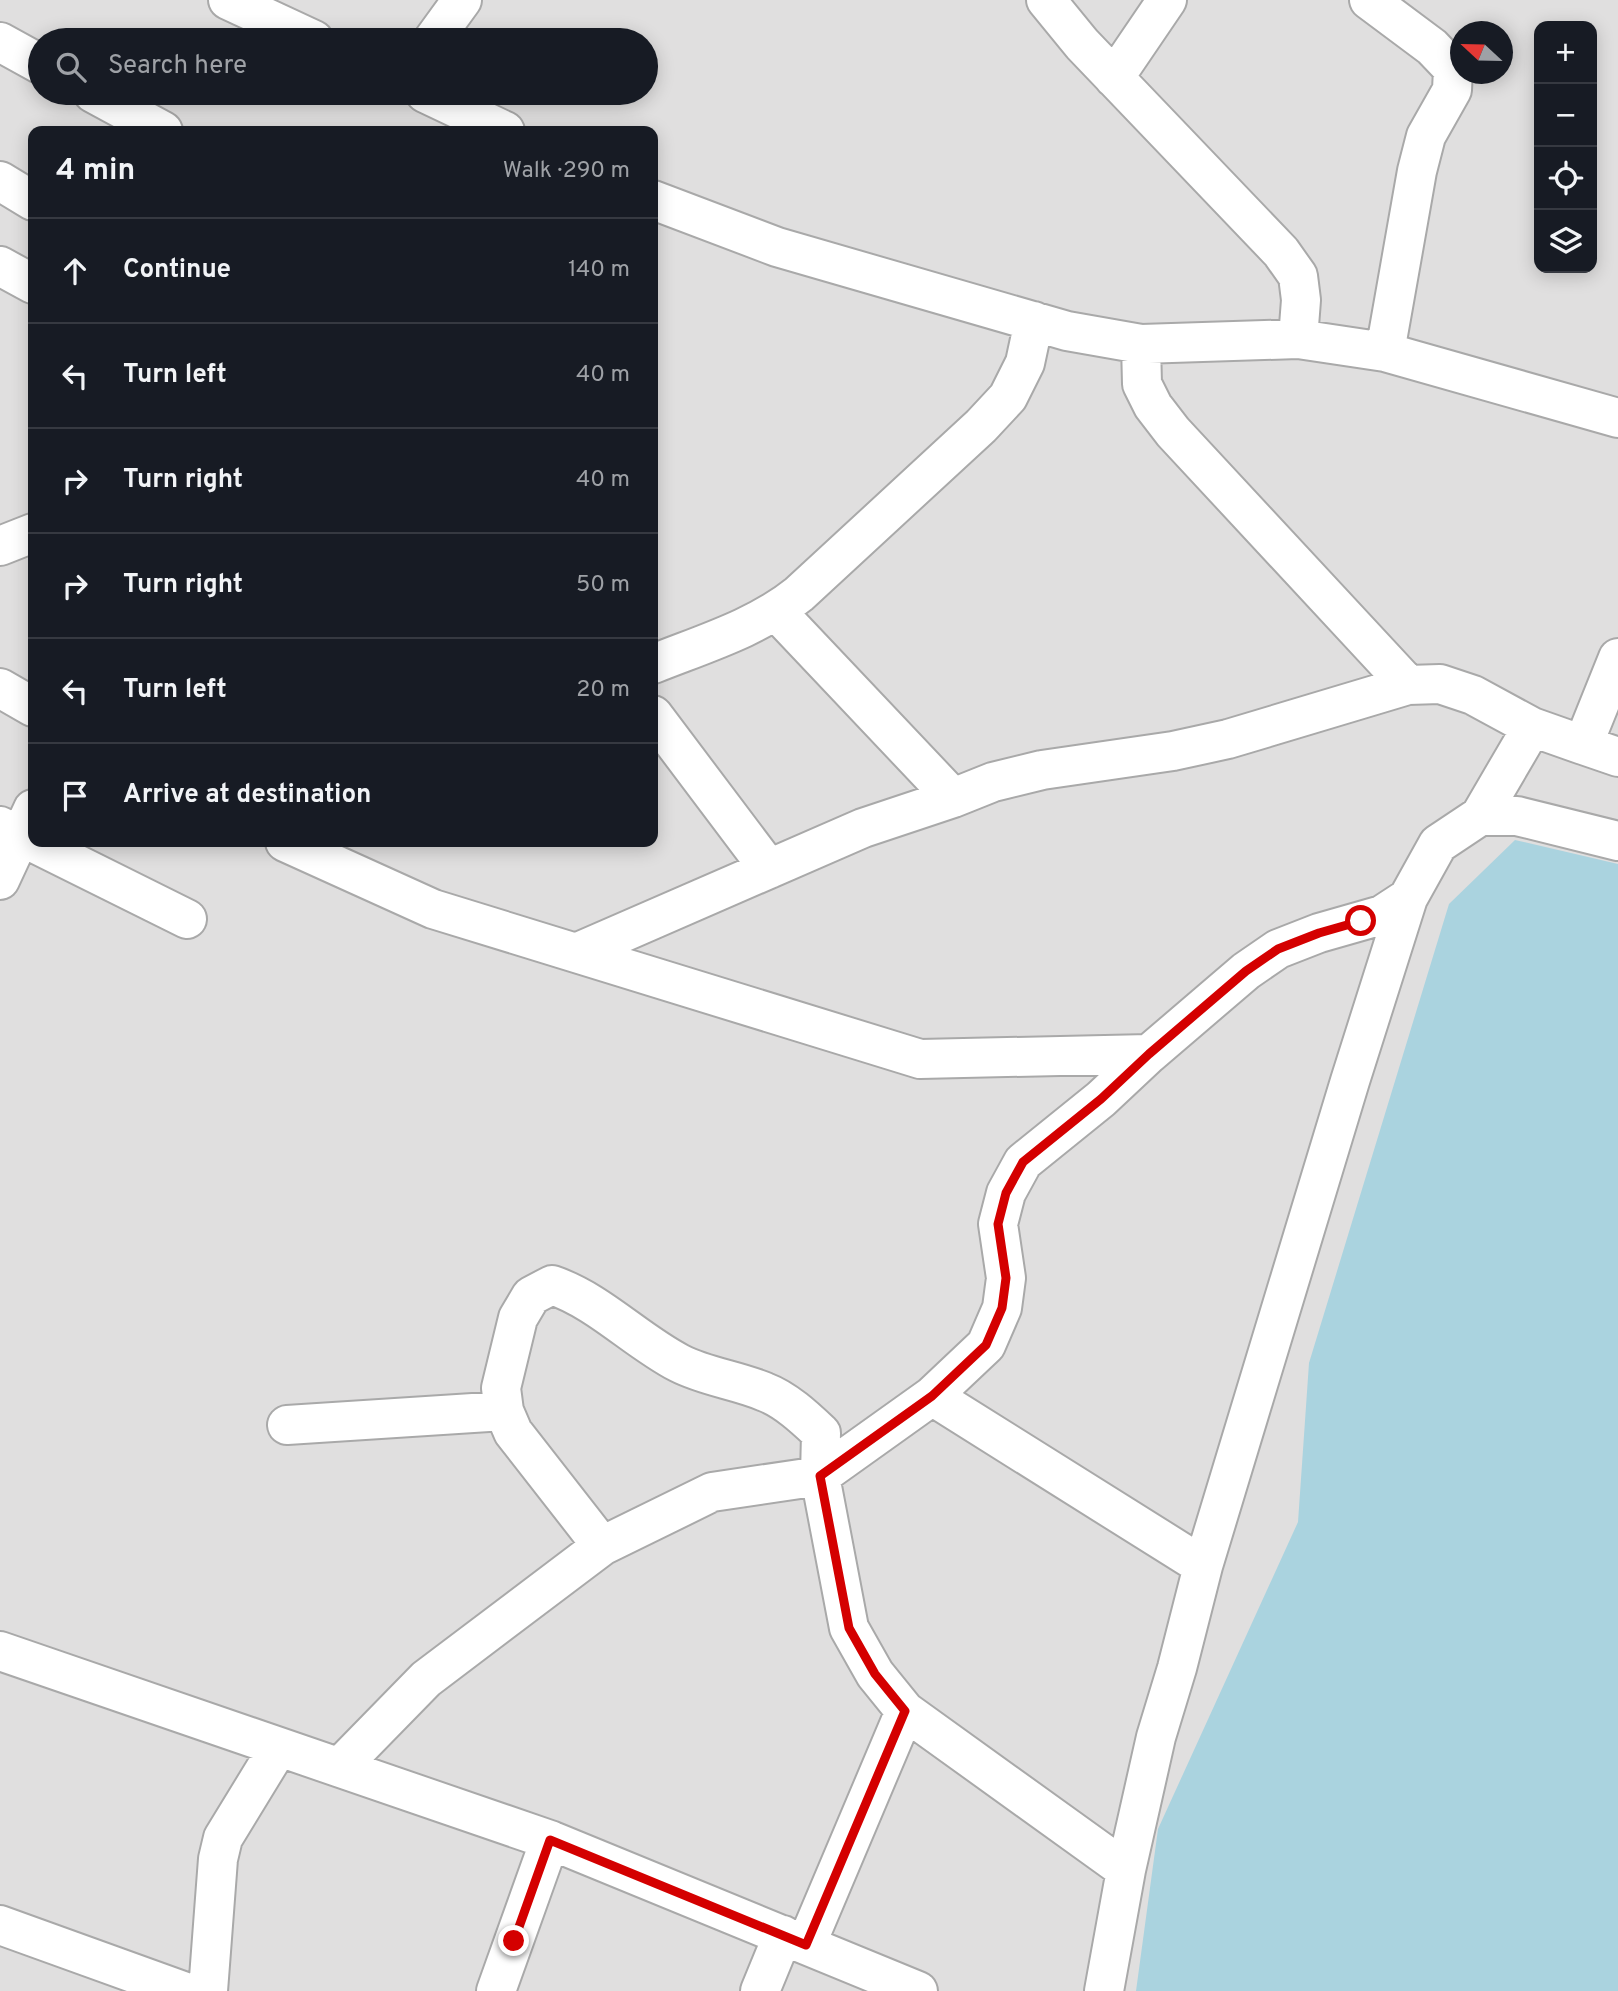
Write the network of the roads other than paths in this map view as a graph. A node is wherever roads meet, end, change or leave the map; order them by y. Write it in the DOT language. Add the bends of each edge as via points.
graph roads {
  1 [pos="228,0"];
  2 [pos="462,0"];
  3 [pos="1046,0"];
  4 [pos="1167,0"];
  5 [pos="1369,0"];
  6 [pos="288,28"];
  7 [pos="442,28"];
  8 [pos="0,42"];
  9 [pos="28,57"];
  10 [pos="1114,78"];
  11 [pos="115,105"];
  12 [pos="450,105"];
  13 [pos="154,126"];
  14 [pos="494,126"];
  15 [pos="0,181"];
  16 [pos="28,198"];
  17 [pos="658,202"];
  18 [pos="0,266"];
  19 [pos="28,281"];
  20 [pos="1034,321"];
  21 [pos="1298,339"];
  22 [pos="1141,344"];
  23 [pos="1385,352"];
  24 [pos="1618,418"];
  25 [pos="28,535"];
  26 [pos="0,546"];
  27 [pos="777,612"];
  28 [pos="1618,658"];
  29 [pos="658,662"];
  30 [pos="1409,685"];
  31 [pos="0,688"];
  32 [pos="28,704"];
  33 [pos="658,722"];
  34 [pos="1532,727"];
  35 [pos="1601,751"];
  36 [pos="953,798"];
  37 [pos="1480,816"];
  38 [pos="18,823"];
  39 [pos="1618,841"];
  40 [pos="60,847"];
  41 [pos="296,847"];
  42 [pos="769,869"];
  43 [pos="0,880"];
  44 [pos="1408,898"];
  45 [pos="187,919"];
  46 [pos="576,953"];
  47 [pos="1149,1054"];
  48 [pos="932,1396"];
  49 [pos="504,1410"];
  50 [pos="287,1425"];
  51 [pos="820,1476"];
  52 [pos="602,1546"];
  53 [pos="1203,1566"];
  54 [pos="0,1651"];
  55 [pos="905,1711"];
  56 [pos="278,1748"];
  57 [pos="340,1767"];
  58 [pos="550,1840"];
  59 [pos="1126,1870"];
  60 [pos="0,1925"];
  61 [pos="794,1940"];
  62 [pos="183,1991"];
  63 [pos="208,1991"];
  64 [pos="496,1991"];
  65 [pos="760,1991"];
  66 [pos="918,1991"];
  67 [pos="1104,1991"];
  1 -- 6 [label="street"];
  2 -- 7 [label="street"];
  3 -- 10 [label="street"];
  4 -- 10 [label="street"];
  5 -- 23 [label="street" via="1432,47 1453,69 1452,90 1426,135 1417,171"];
  8 -- 9 [label="street"];
  10 -- 21 [label="street" via="1281,251 1298,276"];
  11 -- 13 [label="street"];
  12 -- 14 [label="street"];
  15 -- 16 [label="street"];
  17 -- 20 [label="street" via="777,247"];
  18 -- 19 [label="street"];
  20 -- 22 [label="street"];
  20 -- 27 [label="street" via="1026,363 1007,397"];
  21 -- 22 [label="street"];
  21 -- 23 [label="street"];
  22 -- 30 [label="street" via="1142,384 1173,432"];
  23 -- 24 [label="street"];
  25 -- 26 [label="street"];
  27 -- 29 [label="street"];
  27 -- 36 [label="street"];
  28 -- 35 [label="street"];
  30 -- 34 [label="street" via="1440,684 1473,695"];
  30 -- 36 [label="street" via="1228,739 1042,770"];
  31 -- 32 [label="street"];
  33 -- 42 [label="street"];
  34 -- 35 [label="street"];
  34 -- 37 [label="street"];
  36 -- 42 [label="street" via="863,828"];
  37 -- 39 [label="street" via="1517,816"];
  37 -- 44 [label="street" via="1438,845"];
  38 -- 43 [label="street"];
  40 -- 45 [label="street"];
  41 -- 46 [label="street" via="433,909"];
  42 -- 46 [label="street"];
  44 -- 47 [label="street" via="1382,915 1278,949"];
  44 -- 53 [label="street"];
  46 -- 47 [label="street" via="920,1059"];
  47 -- 48 [label="street" via="1023,1162 1006,1193 998,1224 1006,1278 1002,1308 986,1345"];
  48 -- 51 [label="street"];
  48 -- 53 [label="street"];
  49 -- 50 [label="street"];
  49 -- 51 [label="street" via="501,1388 518,1318 531,1296 552,1284 572,1292 680,1363 767,1392 803,1416 821,1433"];
  49 -- 52 [label="street" via="513,1432"];
  51 -- 52 [label="street" via="712,1492"];
  51 -- 55 [label="street" via="849,1628 875,1674"];
  52 -- 57 [label="street" via="426,1679"];
  53 -- 59 [label="street" via="1156,1737"];
  54 -- 56 [label="street"];
  55 -- 59 [label="street"];
  55 -- 61 [label="street"];
  56 -- 57 [label="street"];
  56 -- 63 [label="street" via="223,1838"];
  57 -- 58 [label="street"];
  58 -- 61 [label="street"];
  58 -- 64 [label="street"];
  59 -- 67 [label="street"];
  60 -- 62 [label="street"];
  61 -- 65 [label="street"];
  61 -- 66 [label="street"];
}
